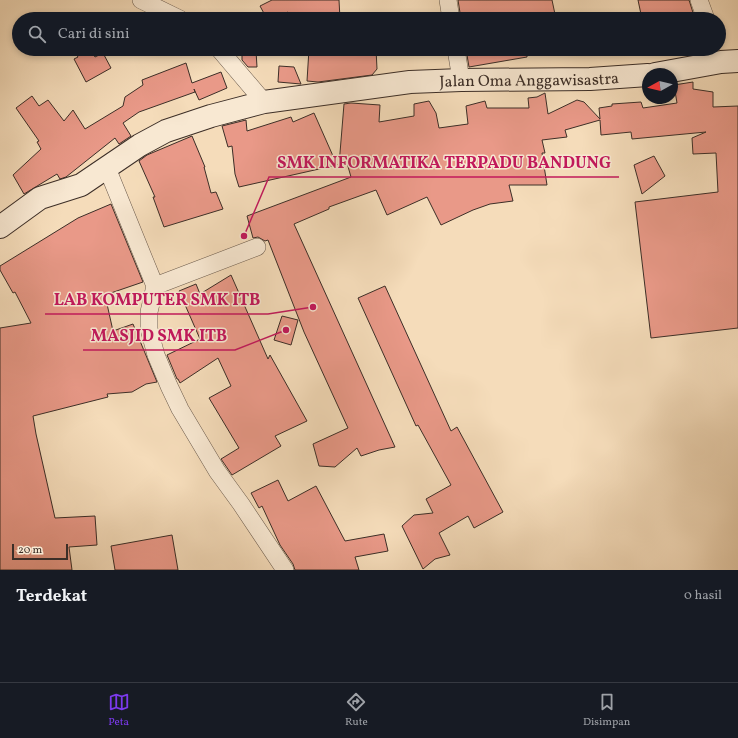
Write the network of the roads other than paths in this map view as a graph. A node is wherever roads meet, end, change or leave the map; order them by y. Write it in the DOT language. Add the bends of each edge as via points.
graph roads {
  1 [pos="141,0"];
  2 [pos="448,0"];
  3 [pos="699,0"];
  4 [pos="166,12"];
  5 [pos="450,12"];
  6 [pos="703,12"];
  7 [pos="225,56"];
  8 [pos="457,56"];
  9 [pos="725,57"];
  10 [pos="678,68"];
  11 [pos="642,75"];
  12 [pos="461,80"];
  13 [pos="264,102"];
  14 [pos="107,168"];
  15 [pos="0,227"];
  16 [pos="257,247"];
  17 [pos="155,286"];
  18 [pos="285,570"];
  1 -- 4 [label="street"];
  2 -- 5 [label="street"];
  3 -- 6 [label="street"];
  7 -- 13 [label="street"];
  8 -- 12 [label="street"];
  9 -- 10 [label="main road"];
  11 -- 12 [label="main road, Jalan Oma Anggawisastra" via="590,79"];
  12 -- 13 [label="main road, Jalan Oma Anggawisastra" via="410,82"];
  13 -- 14 [label="main road, Jalan Oma Anggawisastra" via="211,116 166,132 140,145"];
  14 -- 15 [label="main road, Jalan Oma Anggawisastra" via="81,185 40,198"];
  14 -- 17 [label="street"];
  16 -- 17 [label="street"];
  17 -- 18 [label="street" via="149,312 149,329 156,355 169,386 217,471"];
}
